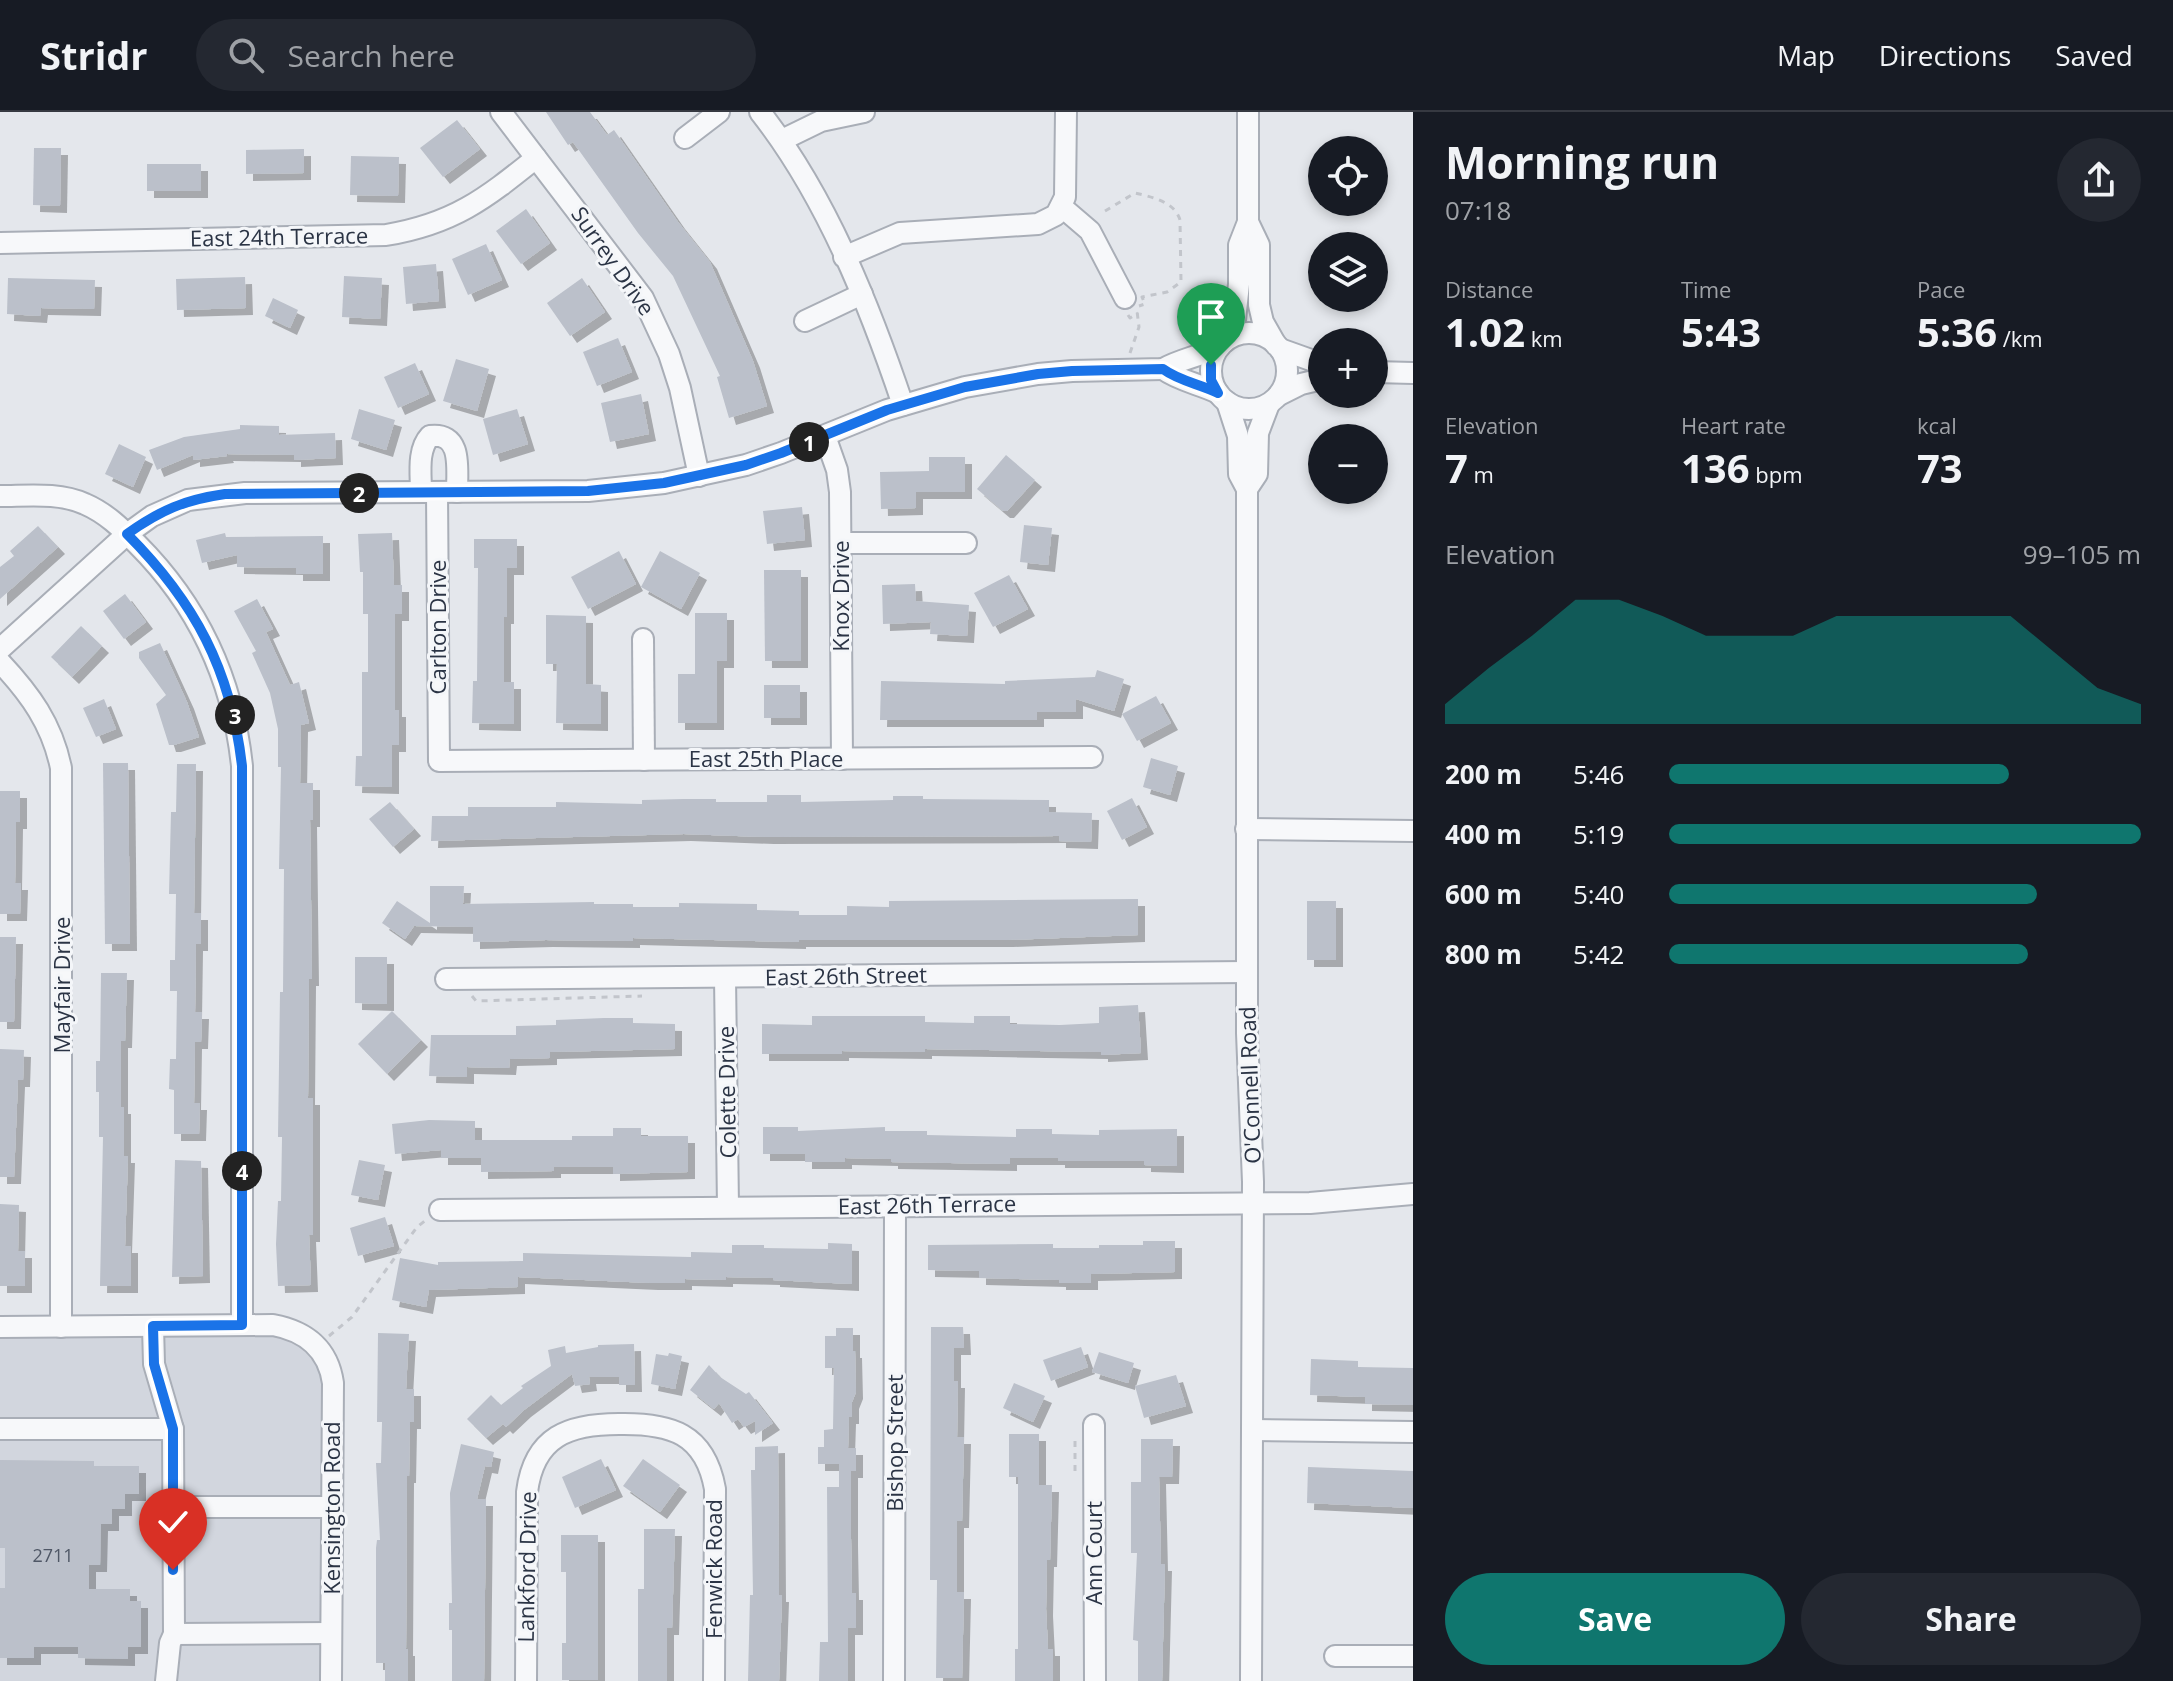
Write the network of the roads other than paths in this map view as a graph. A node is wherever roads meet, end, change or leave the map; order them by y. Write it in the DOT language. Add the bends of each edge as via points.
graph roads {
  1 [pos="501,112"];
  2 [pos="719,112"];
  3 [pos="760,112"];
  4 [pos="864,112"];
  5 [pos="1066,112"];
  6 [pos="1248,112"];
  7 [pos="685,138"];
  8 [pos="782,140"];
  9 [pos="536,158"];
  10 [pos="1062,207"];
  11 [pos="1248,222"];
  12 [pos="0,243"];
  13 [pos="844,257"];
  14 [pos="862,294"];
  15 [pos="1131,305"];
  16 [pos="805,321"];
  17 [pos="1222,344"];
  18 [pos="1278,347"];
  19 [pos="1308,359"];
  20 [pos="1163,369"];
  21 [pos="1388,372"];
  22 [pos="1413,373"];
  23 [pos="1308,382"];
  24 [pos="1222,398"];
  25 [pos="1274,399"];
  26 [pos="903,405"];
  27 [pos="825,436"];
  28 [pos="699,476"];
  29 [pos="1247,489"];
  30 [pos="439,492"];
  31 [pos="0,496"];
  32 [pos="127,534"];
  33 [pos="841,543"];
  34 [pos="966,543"];
  35 [pos="643,639"];
  36 [pos="0,649"];
  37 [pos="0,662"];
  38 [pos="1092,757"];
  39 [pos="842,759"];
  40 [pos="644,760"];
  41 [pos="439,761"];
  42 [pos="1246,829"];
  43 [pos="1413,831"];
  44 [pos="1247,972"];
  45 [pos="725,977"];
  46 [pos="451,979"];
  47 [pos="1413,1194"];
  48 [pos="1253,1201"];
  49 [pos="895,1206"];
  50 [pos="728,1207"];
  51 [pos="440,1210"];
  52 [pos="242,1325"];
  53 [pos="153,1326"];
  54 [pos="0,1327"];
  55 [pos="61,1327"];
  56 [pos="623,1423"];
  57 [pos="1094,1425"];
  58 [pos="0,1429"];
  59 [pos="173,1429"];
  60 [pos="1252,1430"];
  61 [pos="1413,1432"];
  62 [pos="173,1507"];
  63 [pos="332,1507"];
  64 [pos="331,1633"];
  65 [pos="174,1634"];
  66 [pos="1335,1656"];
  67 [pos="1413,1656"];
  68 [pos="166,1681"];
  69 [pos="331,1681"];
  70 [pos="526,1681"];
  71 [pos="714,1681"];
  72 [pos="894,1681"];
  73 [pos="1095,1681"];
  74 [pos="1251,1681"];
  1 -- 9 [label="street, Surrey Drive"];
  2 -- 7 [label="street"];
  3 -- 8 [label="street"];
  4 -- 8 [label="street" via="821,121"];
  5 -- 10 [label="street"];
  6 -- 11 [label="street"];
  8 -- 13 [label="street"];
  9 -- 12 [label="street, East 24th Terrace" via="466,210 398,233"];
  9 -- 28 [label="street, Surrey Drive" via="624,270 656,322 680,388"];
  10 -- 13 [label="street" via="1038,224 900,233"];
  10 -- 15 [label="street" via="1090,231"];
  11 -- 17 [label="street" via="1239,245 1235,320"];
  11 -- 18 [label="street" via="1259,245 1263,322"];
  13 -- 14 [label="street"];
  14 -- 16 [label="street"];
  14 -- 26 [label="street"];
  17 -- 18 [label="street" via="1248,333"];
  17 -- 20 [label="street"];
  17 -- 24 [label="street" via="1210,372"];
  18 -- 19 [label="street"];
  18 -- 25 [label="street" via="1287,372"];
  20 -- 24 [label="street"];
  20 -- 26 [label="street" via="1038,374"];
  21 -- 22 [label="street"];
  23 -- 25 [label="street"];
  24 -- 25 [label="street" via="1247,409"];
  24 -- 29 [label="street, O'Connell Road" via="1238,436 1239,474"];
  25 -- 29 [label="street, O'Connell Road" via="1258,433 1257,474"];
  26 -- 27 [label="street"];
  27 -- 28 [label="street"];
  27 -- 33 [label="street, Knox Drive" via="837,470"];
  28 -- 30 [label="street" via="588,491"];
  29 -- 42 [label="street, O'Connell Road"];
  30 -- 32 [label="street" via="225,494 188,500"];
  30 -- 41 [label="street, Carlton Drive"];
  31 -- 32 [label="street" via="63,497 83,503"];
  32 -- 36 [label="street"];
  32 -- 52 [label="street" via="164,573 199,623 223,674 239,741"];
  33 -- 34 [label="street"];
  33 -- 39 [label="street, Knox Drive"];
  35 -- 40 [label="street"];
  37 -- 55 [label="street, Mayfair Drive" via="48,724 61,768"];
  38 -- 39 [label="street, East 25th Place"];
  39 -- 40 [label="street, East 25th Place"];
  40 -- 41 [label="street, East 25th Place"];
  42 -- 43 [label="street"];
  42 -- 44 [label="street, O'Connell Road"];
  44 -- 45 [label="street, East 26th Street"];
  44 -- 48 [label="street, O'Connell Road"];
  45 -- 46 [label="street, East 26th Street"];
  45 -- 50 [label="street, Colette Drive"];
  47 -- 48 [label="street, East 26th Terrace" via="1310,1203"];
  48 -- 49 [label="street, East 26th Terrace"];
  48 -- 60 [label="street, O'Connell Road"];
  49 -- 50 [label="street, East 26th Terrace"];
  49 -- 72 [label="street, Bishop Street"];
  50 -- 51 [label="street, East 26th Terrace"];
  52 -- 53 [label="street"];
  52 -- 63 [label="street, Kensington Road" via="286,1327 320,1338 333,1383"];
  53 -- 55 [label="street"];
  53 -- 59 [label="street" via="154,1364"];
  54 -- 55 [label="street"];
  56 -- 70 [label="street, Lankford Drive" via="571,1428 555,1437 534,1462 527,1492"];
  56 -- 71 [label="street, Fenwick Road" via="654,1424 682,1434 695,1444 712,1472"];
  57 -- 73 [label="street, Ann Court"];
  58 -- 59 [label="street"];
  59 -- 62 [label="street"];
  60 -- 61 [label="street"];
  60 -- 74 [label="street, O'Connell Road"];
  62 -- 63 [label="street"];
  62 -- 65 [label="street"];
  63 -- 64 [label="street, Kensington Road"];
  64 -- 65 [label="street"];
  64 -- 69 [label="street, Kensington Road"];
  65 -- 68 [label="street"];
  66 -- 67 [label="street"];
}
